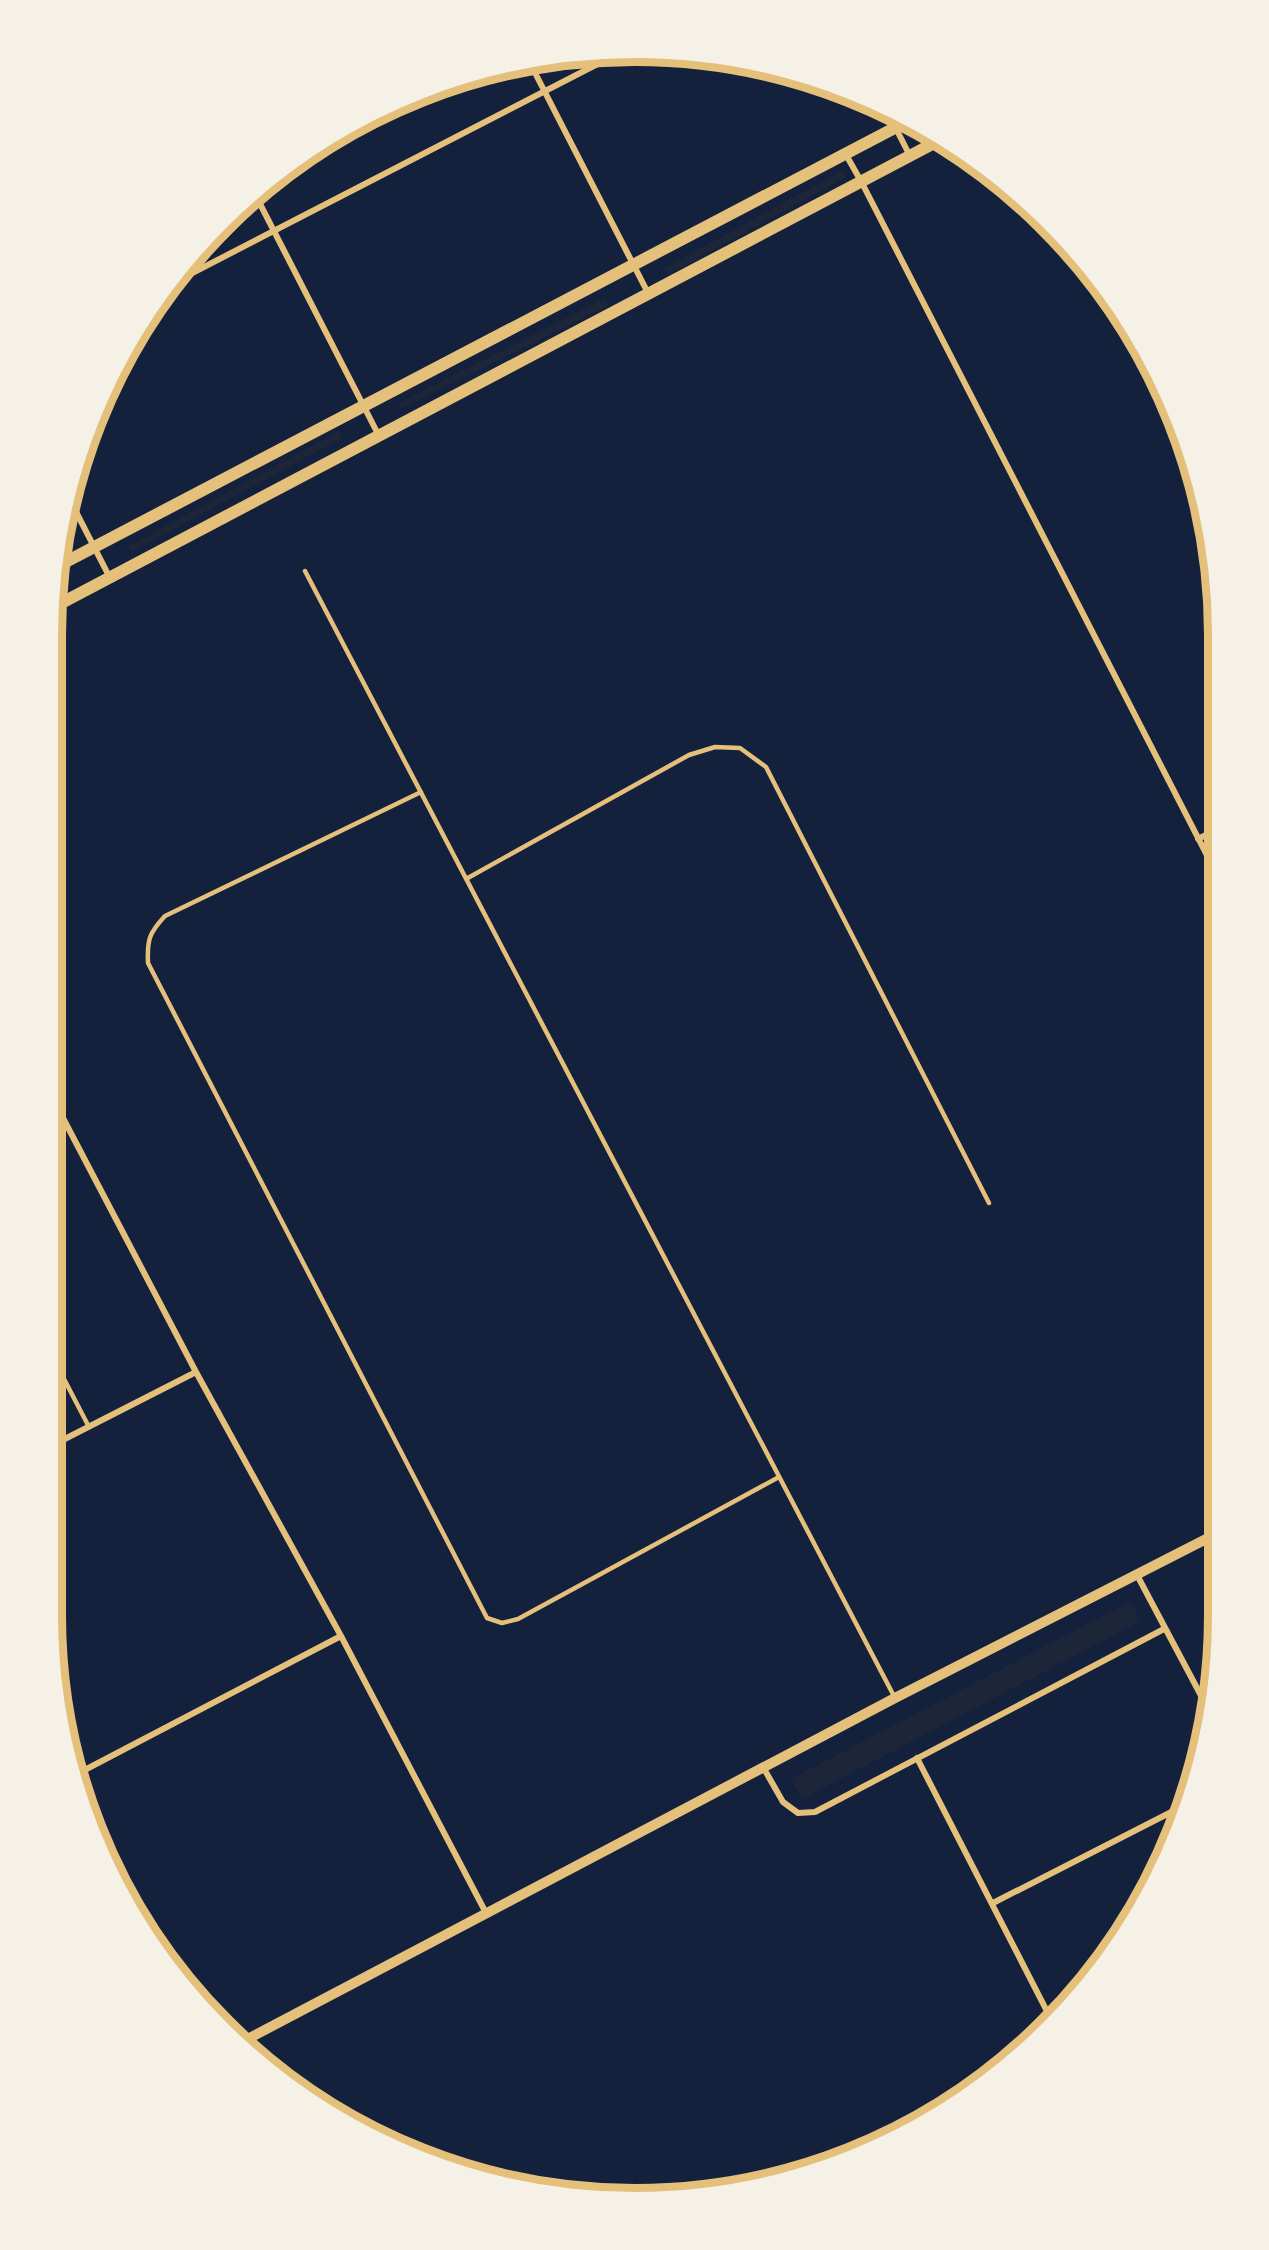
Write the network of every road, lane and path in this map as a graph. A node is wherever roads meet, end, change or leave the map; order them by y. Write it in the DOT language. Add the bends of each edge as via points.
graph roads {
  1 [pos="600,63"];
  2 [pos="534,71"];
  3 [pos="545,92"];
  4 [pos="893,124"];
  5 [pos="898,126"];
  6 [pos="895,128"];
  7 [pos="931,145"];
  8 [pos="844,153"];
  9 [pos="910,156"];
  10 [pos="862,183"];
  11 [pos="259,202"];
  12 [pos="274,231"];
  13 [pos="634,264"];
  14 [pos="190,274"];
  15 [pos="650,295"];
  16 [pos="364,406"];
  17 [pos="380,436"];
  18 [pos="76,511"];
  19 [pos="94,547"];
  20 [pos="66,562"];
  21 [pos="305,571"];
  22 [pos="110,578"];
  23 [pos="63,602"];
  24 [pos="421,792"];
  25 [pos="1208,834"];
  26 [pos="1198,839"];
  27 [pos="1208,858"];
  28 [pos="466,879"];
  29 [pos="62,1116"];
  30 [pos="989,1203"];
  31 [pos="196,1372"];
  32 [pos="62,1375"];
  33 [pos="89,1426"];
  34 [pos="62,1440"];
  35 [pos="779,1477"];
  36 [pos="1208,1538"];
  37 [pos="1137,1575"];
  38 [pos="1164,1629"];
  39 [pos="341,1636"];
  40 [pos="1202,1697"];
  41 [pos="895,1698"];
  42 [pos="916,1758"];
  43 [pos="763,1767"];
  44 [pos="83,1771"];
  45 [pos="1173,1811"];
  46 [pos="993,1903"];
  47 [pos="486,1913"];
  48 [pos="1048,2012"];
  49 [pos="249,2038"];
  1 -- 3 [label="street"];
  2 -- 3 [label="street"];
  3 -- 12 [label="street"];
  3 -- 13 [label="street"];
  4 -- 6 [label="street"];
  5 -- 6 [label="main road"];
  6 -- 8 [label="main road"];
  6 -- 9 [label="street"];
  7 -- 9 [label="main road"];
  8 -- 10 [label="street"];
  8 -- 13 [label="main road"];
  9 -- 10 [label="main road"];
  10 -- 15 [label="main road"];
  10 -- 26 [label="street"];
  11 -- 12 [label="street"];
  12 -- 14 [label="street"];
  12 -- 16 [label="street"];
  13 -- 15 [label="street"];
  13 -- 16 [label="main road"];
  15 -- 17 [label="main road"];
  16 -- 17 [label="street"];
  16 -- 19 [label="main road"];
  17 -- 22 [label="main road"];
  18 -- 19 [label="street"];
  19 -- 20 [label="main road"];
  19 -- 22 [label="street"];
  21 -- 24 [label="lane"];
  22 -- 23 [label="main road"];
  24 -- 28 [label="lane"];
  24 -- 35 [label="lane" via="165,916 147,942 148,963 481,1607 487,1618 502,1623 518,1619"];
  25 -- 26 [label="street"];
  26 -- 27 [label="street"];
  28 -- 30 [label="lane" via="689,755 715,747 740,748 766,767"];
  28 -- 35 [label="lane"];
  29 -- 31 [label="street"];
  31 -- 33 [label="street"];
  31 -- 39 [label="street"];
  32 -- 33 [label="lane"];
  33 -- 34 [label="street"];
  35 -- 41 [label="lane"];
  36 -- 37 [label="street"];
  37 -- 38 [label="street"];
  37 -- 41 [label="street"];
  38 -- 40 [label="street"];
  38 -- 42 [label="street"];
  39 -- 44 [label="street"];
  39 -- 47 [label="street"];
  41 -- 43 [label="street"];
  42 -- 43 [label="street" via="815,1812 806,1813 798,1813 783,1802"];
  42 -- 46 [label="street"];
  43 -- 47 [label="street"];
  45 -- 46 [label="street"];
  46 -- 48 [label="street"];
  47 -- 49 [label="street"];
}
